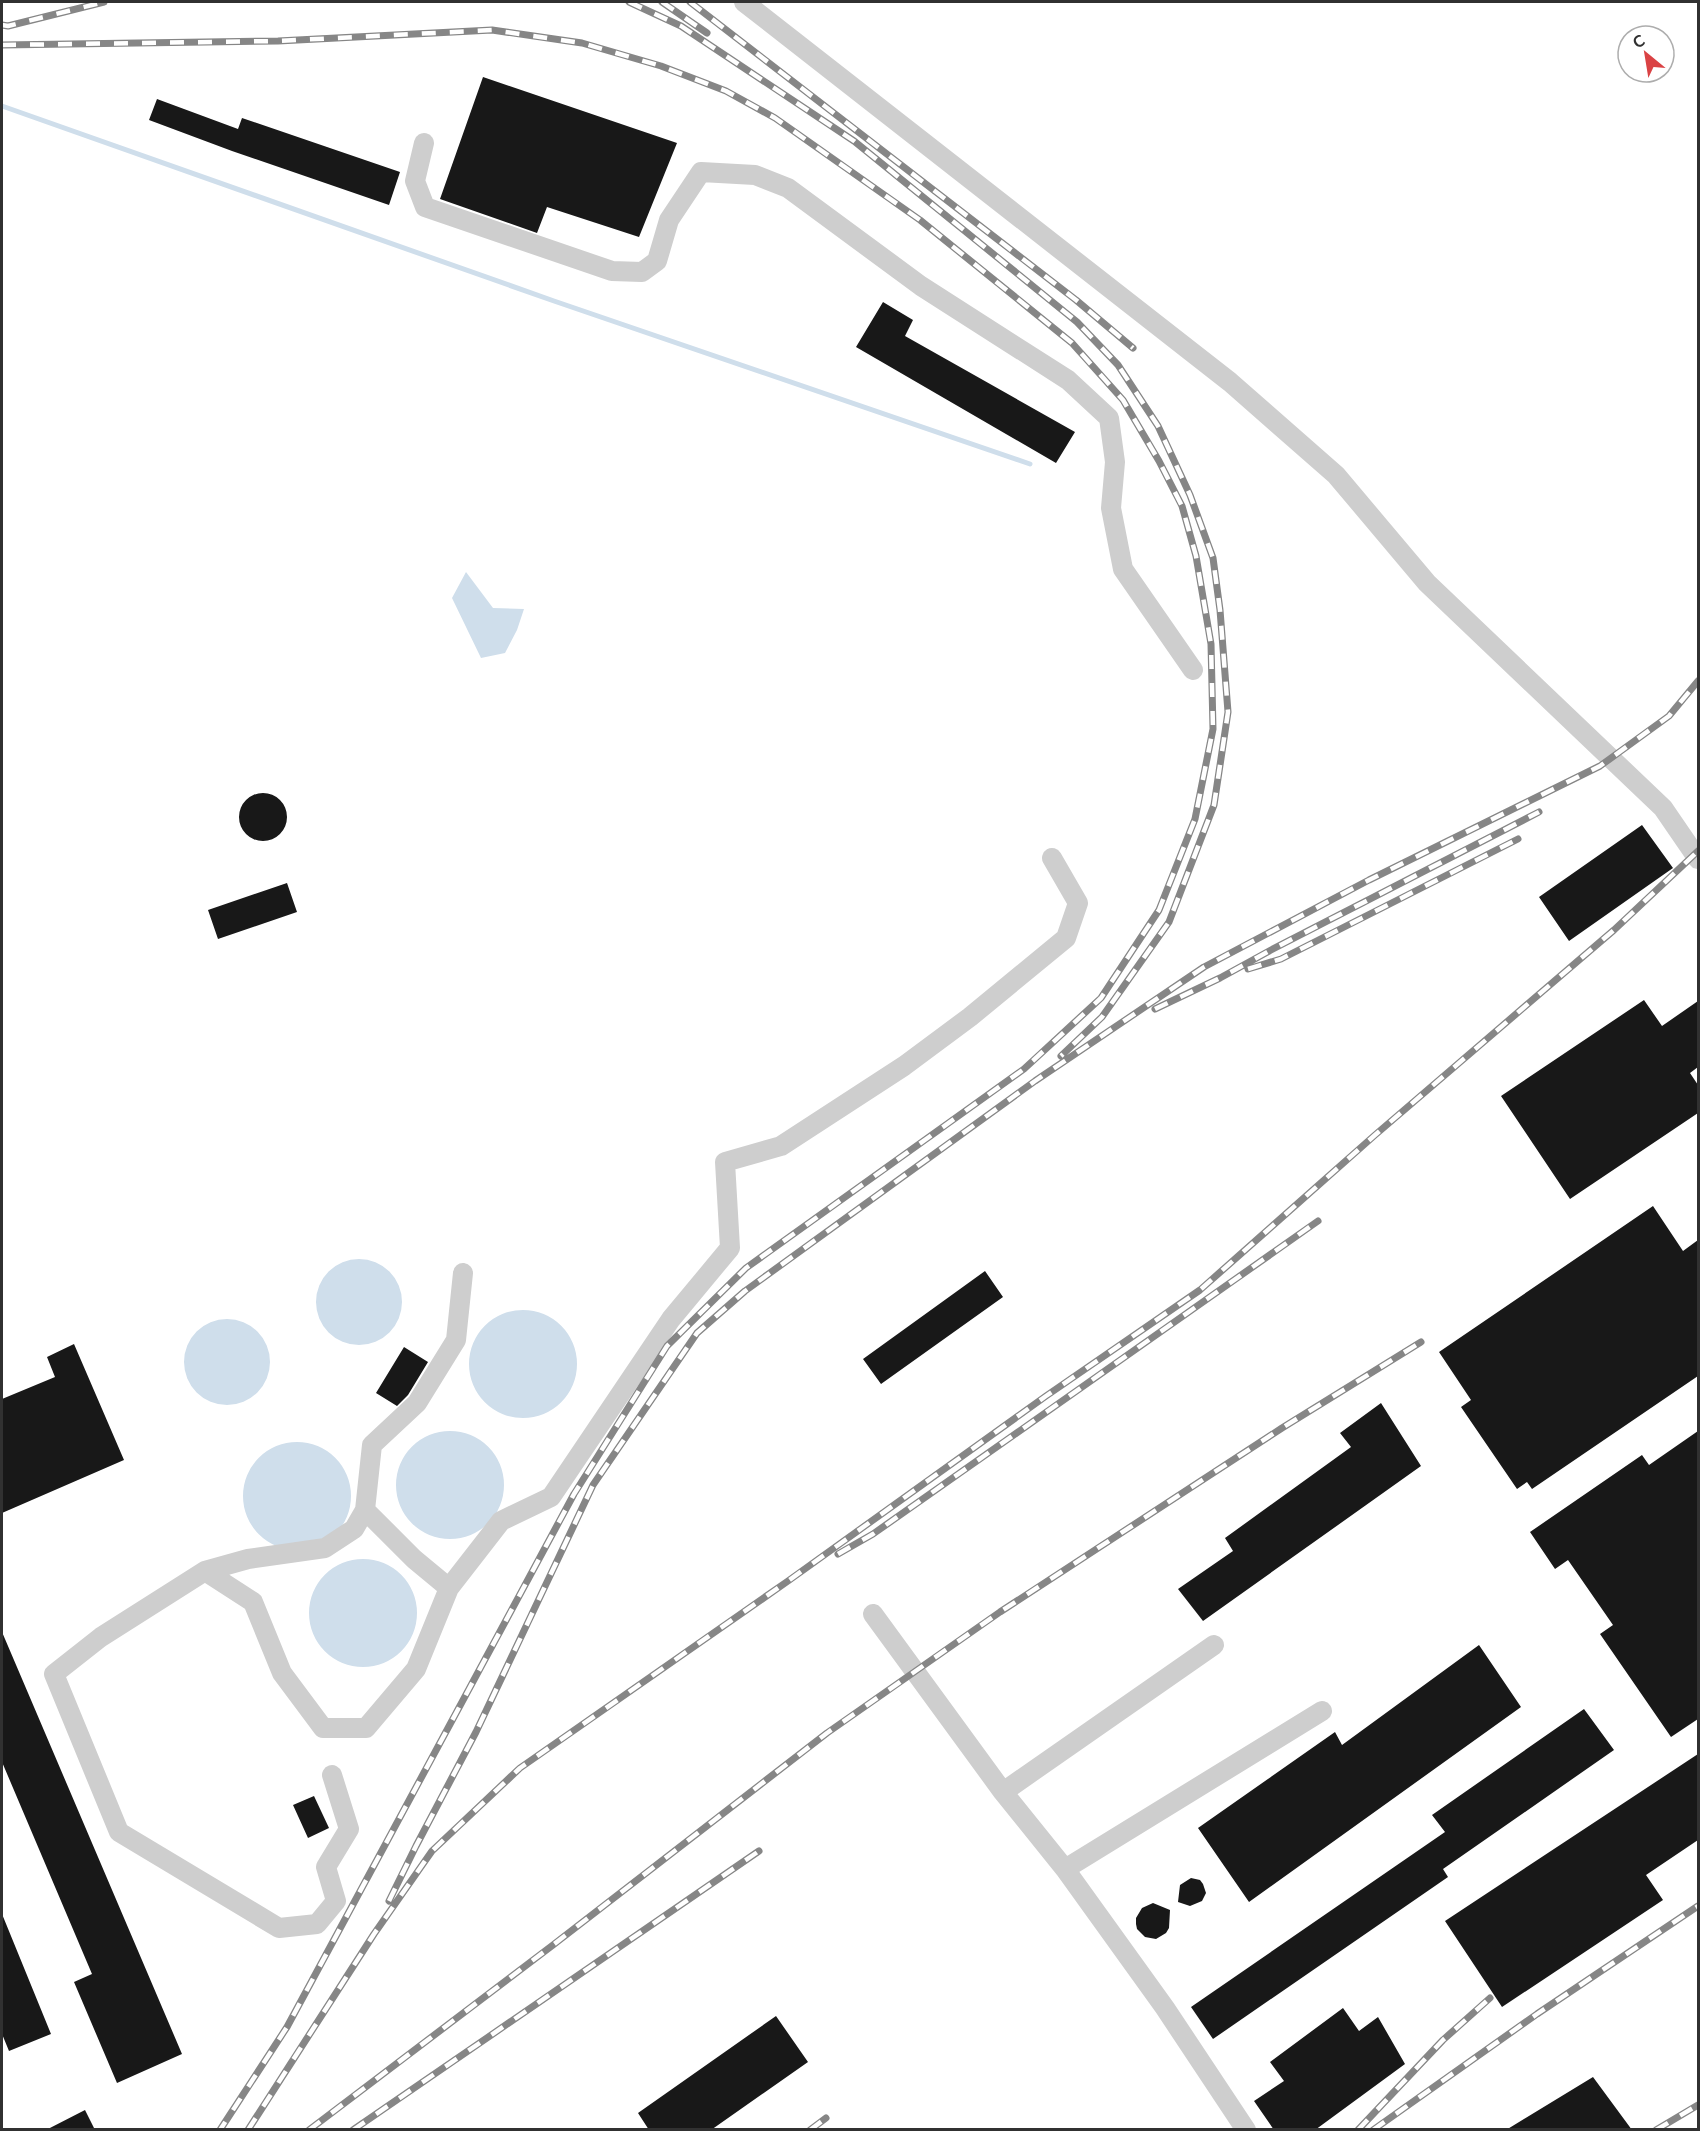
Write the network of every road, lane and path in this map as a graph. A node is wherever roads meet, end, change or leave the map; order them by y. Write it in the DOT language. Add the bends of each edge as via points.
graph roads {
  1 [pos="744,2"];
  2 [pos="424,143"];
  3 [pos="1192,670"];
  4 [pos="1052,858"];
  5 [pos="1698,859"];
  6 [pos="463,1273"];
  7 [pos="365,1510"];
  8 [pos="205,1571"];
  9 [pos="449,1588"];
  10 [pos="873,1614"];
  11 [pos="1214,1645"];
  12 [pos="1322,1711"];
  13 [pos="332,1774"];
  14 [pos="1003,1792"];
  15 [pos="1065,1869"];
  16 [pos="1246,2130"];
  1 -- 5 [label="lane" via="1230,382 1336,475 1427,583 1663,808"];
  2 -- 3 [label="lane" via="415,181 425,207 612,272 642,272 657,261 669,220 701,172 755,175 788,188 921,286 1068,380 1109,417 1115,462 1111,508 1123,569"];
  4 -- 9 [label="lane" via="1078,903 1066,938 970,1017 782,1146 724,1162 730,1248 671,1319 551,1497 501,1521"];
  6 -- 7 [label="lane" via="456,1340 417,1403 372,1445"];
  7 -- 8 [label="lane" via="354,1529 325,1548 248,1559"];
  7 -- 9 [label="lane"];
  8 -- 9 [label="lane" via="253,1602 282,1673 323,1728 366,1728 416,1669"];
  8 -- 13 [label="lane" via="100,1637 54,1674 119,1832 279,1928 317,1924 336,1901 326,1867 349,1829"];
  10 -- 14 [label="lane"];
  11 -- 14 [label="lane"];
  12 -- 15 [label="lane"];
  14 -- 15 [label="lane"];
  15 -- 16 [label="lane"];
}
